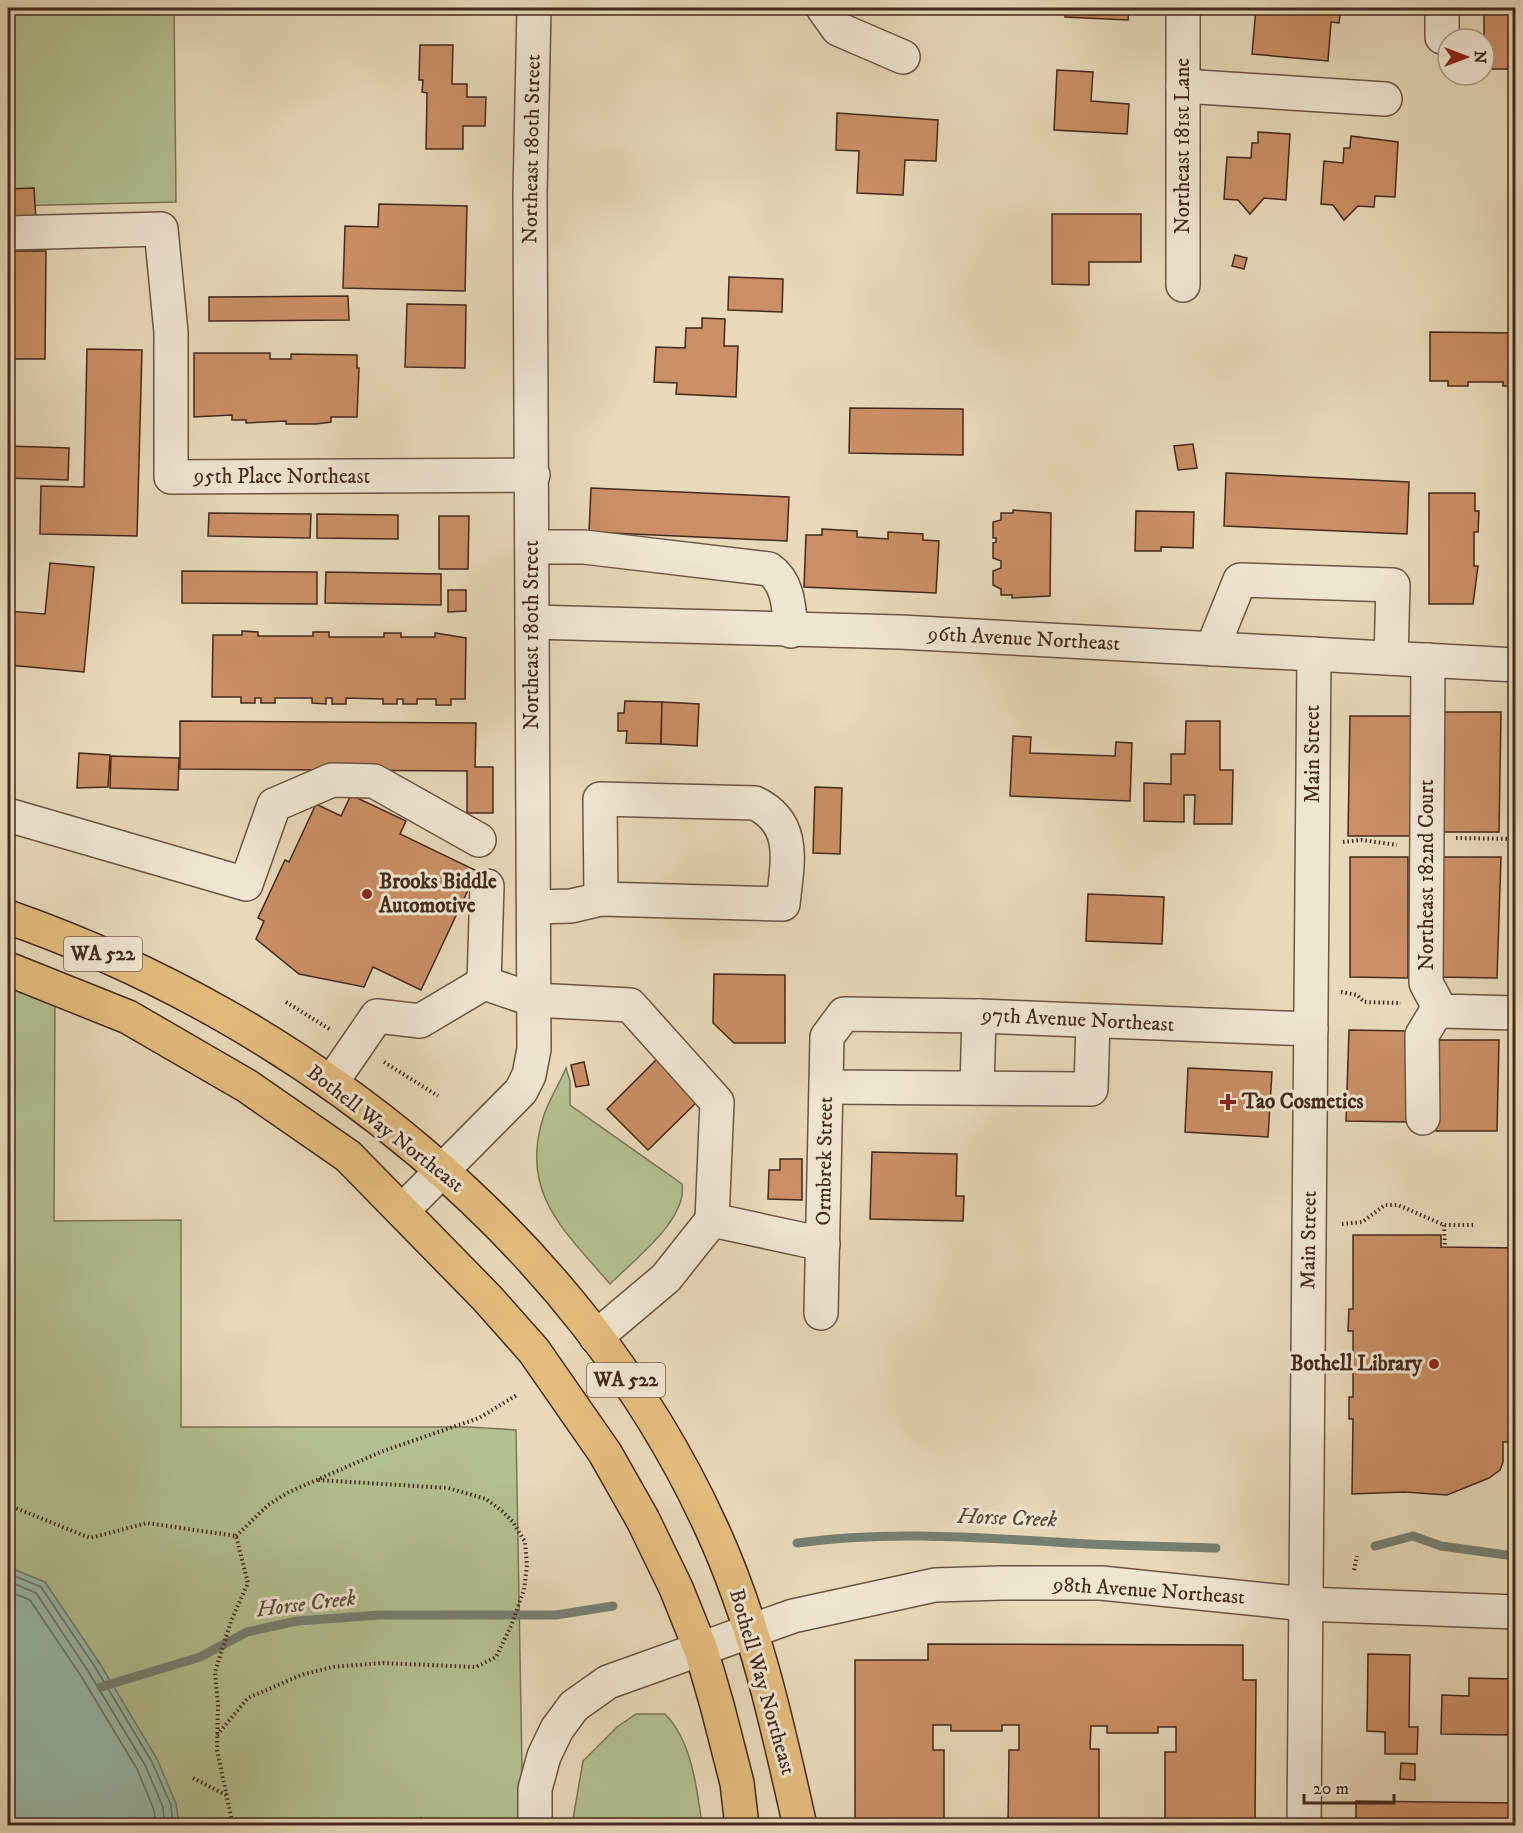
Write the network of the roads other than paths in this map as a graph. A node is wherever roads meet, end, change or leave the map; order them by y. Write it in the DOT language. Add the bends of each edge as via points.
graph roads {
  1 [pos="534,8"];
  2 [pos="823,8"];
  3 [pos="1183,8"];
  4 [pos="903,57"];
  5 [pos="1183,86"];
  6 [pos="1385,99"];
  7 [pos="8,233"];
  8 [pos="1183,285"];
  9 [pos="533,475"];
  10 [pos="532,547"];
  11 [pos="532,622"];
  12 [pos="791,631"];
  13 [pos="1212,649"];
  14 [pos="1314,654"];
  15 [pos="1391,658"];
  16 [pos="1428,660"];
  17 [pos="1515,665"];
  18 [pos="8,815"];
  19 [pos="479,840"];
  20 [pos="487,886"];
  21 [pos="601,899"];
  22 [pos="534,907"];
  23 [pos="8,916"];
  24 [pos="8,969"];
  25 [pos="484,983"];
  26 [pos="534,1000"];
  27 [pos="1425,1004"];
  28 [pos="1515,1013"];
  29 [pos="844,1014"];
  30 [pos="979,1016"];
  31 [pos="1093,1022"];
  32 [pos="1311,1029"];
  33 [pos="331,1083"];
  34 [pos="827,1087"];
  35 [pos="976,1088"];
  36 [pos="1424,1118"];
  37 [pos="442,1168"];
  38 [pos="402,1211"];
  39 [pos="712,1220"];
  40 [pos="823,1244"];
  41 [pos="821,1313"];
  42 [pos="596,1337"];
  43 [pos="1306,1604"];
  44 [pos="1515,1612"];
  45 [pos="752,1630"];
  46 [pos="700,1650"];
  47 [pos="535,1826"];
  48 [pos="742,1826"];
  49 [pos="800,1826"];
  50 [pos="1304,1826"];
  1 -- 9 [label="street, Northeast 180th Street" via="530,194"];
  2 -- 4 [label="street" via="838,29"];
  3 -- 5 [label="street, Northeast 181st Lane"];
  5 -- 6 [label="street"];
  5 -- 8 [label="street, Northeast 181st Lane"];
  7 -- 9 [label="street, 95th Place Northeast" via="161,230 171,332 171,477"];
  9 -- 10 [label="street, Northeast 180th Street"];
  10 -- 11 [label="street, Northeast 180th Street"];
  10 -- 12 [label="street" via="584,547 769,569 777,574 787,597"];
  11 -- 12 [label="street, 96th Avenue Northeast"];
  11 -- 22 [label="street, Northeast 180th Street"];
  12 -- 13 [label="street, 96th Avenue Northeast" via="900,632"];
  13 -- 14 [label="street, 96th Avenue Northeast"];
  13 -- 15 [label="street" via="1240,580 1393,585"];
  14 -- 15 [label="street, 96th Avenue Northeast"];
  14 -- 32 [label="street, Main Street"];
  15 -- 16 [label="street, 96th Avenue Northeast"];
  16 -- 17 [label="street, 96th Avenue Northeast"];
  16 -- 27 [label="street, Northeast 182nd Court"];
  18 -- 19 [label="street" via="246,884 274,805 332,780 374,782"];
  20 -- 25 [label="street"];
  21 -- 21 [label="street" via="783,904 788,851 783,827 771,810 755,803 600,799"];
  21 -- 22 [label="street" via="571,906"];
  22 -- 26 [label="street, Northeast 180th Street"];
  23 -- 33 [label="main road, Bothell Way Northeast / WA 522" via="69,938 171,988"];
  24 -- 38 [label="main road, WA 522" via="128,1017 247,1086 348,1156"];
  25 -- 26 [label="street"];
  25 -- 33 [label="street" via="420,1021 377,1016"];
  26 -- 37 [label="street, Northeast 180th Street" via="534,1049 521,1091"];
  26 -- 39 [label="street" via="630,1005 717,1102"];
  27 -- 28 [label="street" via="1442,1011"];
  27 -- 36 [label="street"];
  29 -- 30 [label="street, 97th Avenue Northeast"];
  29 -- 34 [label="street, Ormbrek Street" via="827,1038"];
  30 -- 31 [label="street, 97th Avenue Northeast"];
  30 -- 35 [label="street"];
  31 -- 32 [label="street, 97th Avenue Northeast"];
  31 -- 35 [label="street" via="1091,1089"];
  32 -- 43 [label="street, Main Street"];
  33 -- 37 [label="main road, Bothell Way Northeast / WA 522"];
  34 -- 35 [label="street"];
  34 -- 40 [label="street, Ormbrek Street"];
  37 -- 38 [label="street, Northeast 180th Street"];
  37 -- 42 [label="main road, Bothell Way Northeast / WA 522" via="524,1250"];
  38 -- 46 [label="main road, WA 522" via="534,1351 587,1427 643,1520"];
  39 -- 40 [label="street"];
  39 -- 42 [label="street" via="666,1278"];
  40 -- 41 [label="street, Ormbrek Street"];
  42 -- 45 [label="main road, Bothell Way Northeast / WA 522" via="659,1427 711,1525"];
  43 -- 44 [label="street, 98th Avenue Northeast"];
  43 -- 45 [label="street, 98th Avenue Northeast" via="1101,1583 935,1585 793,1616"];
  43 -- 50 [label="street, Main Street"];
  45 -- 46 [label="street"];
  45 -- 49 [label="main road, Bothell Way Northeast / WA 522"];
  46 -- 47 [label="street" via="608,1682 574,1706 544,1756 535,1789"];
  46 -- 48 [label="main road, WA 522" via="737,1783"];
}
